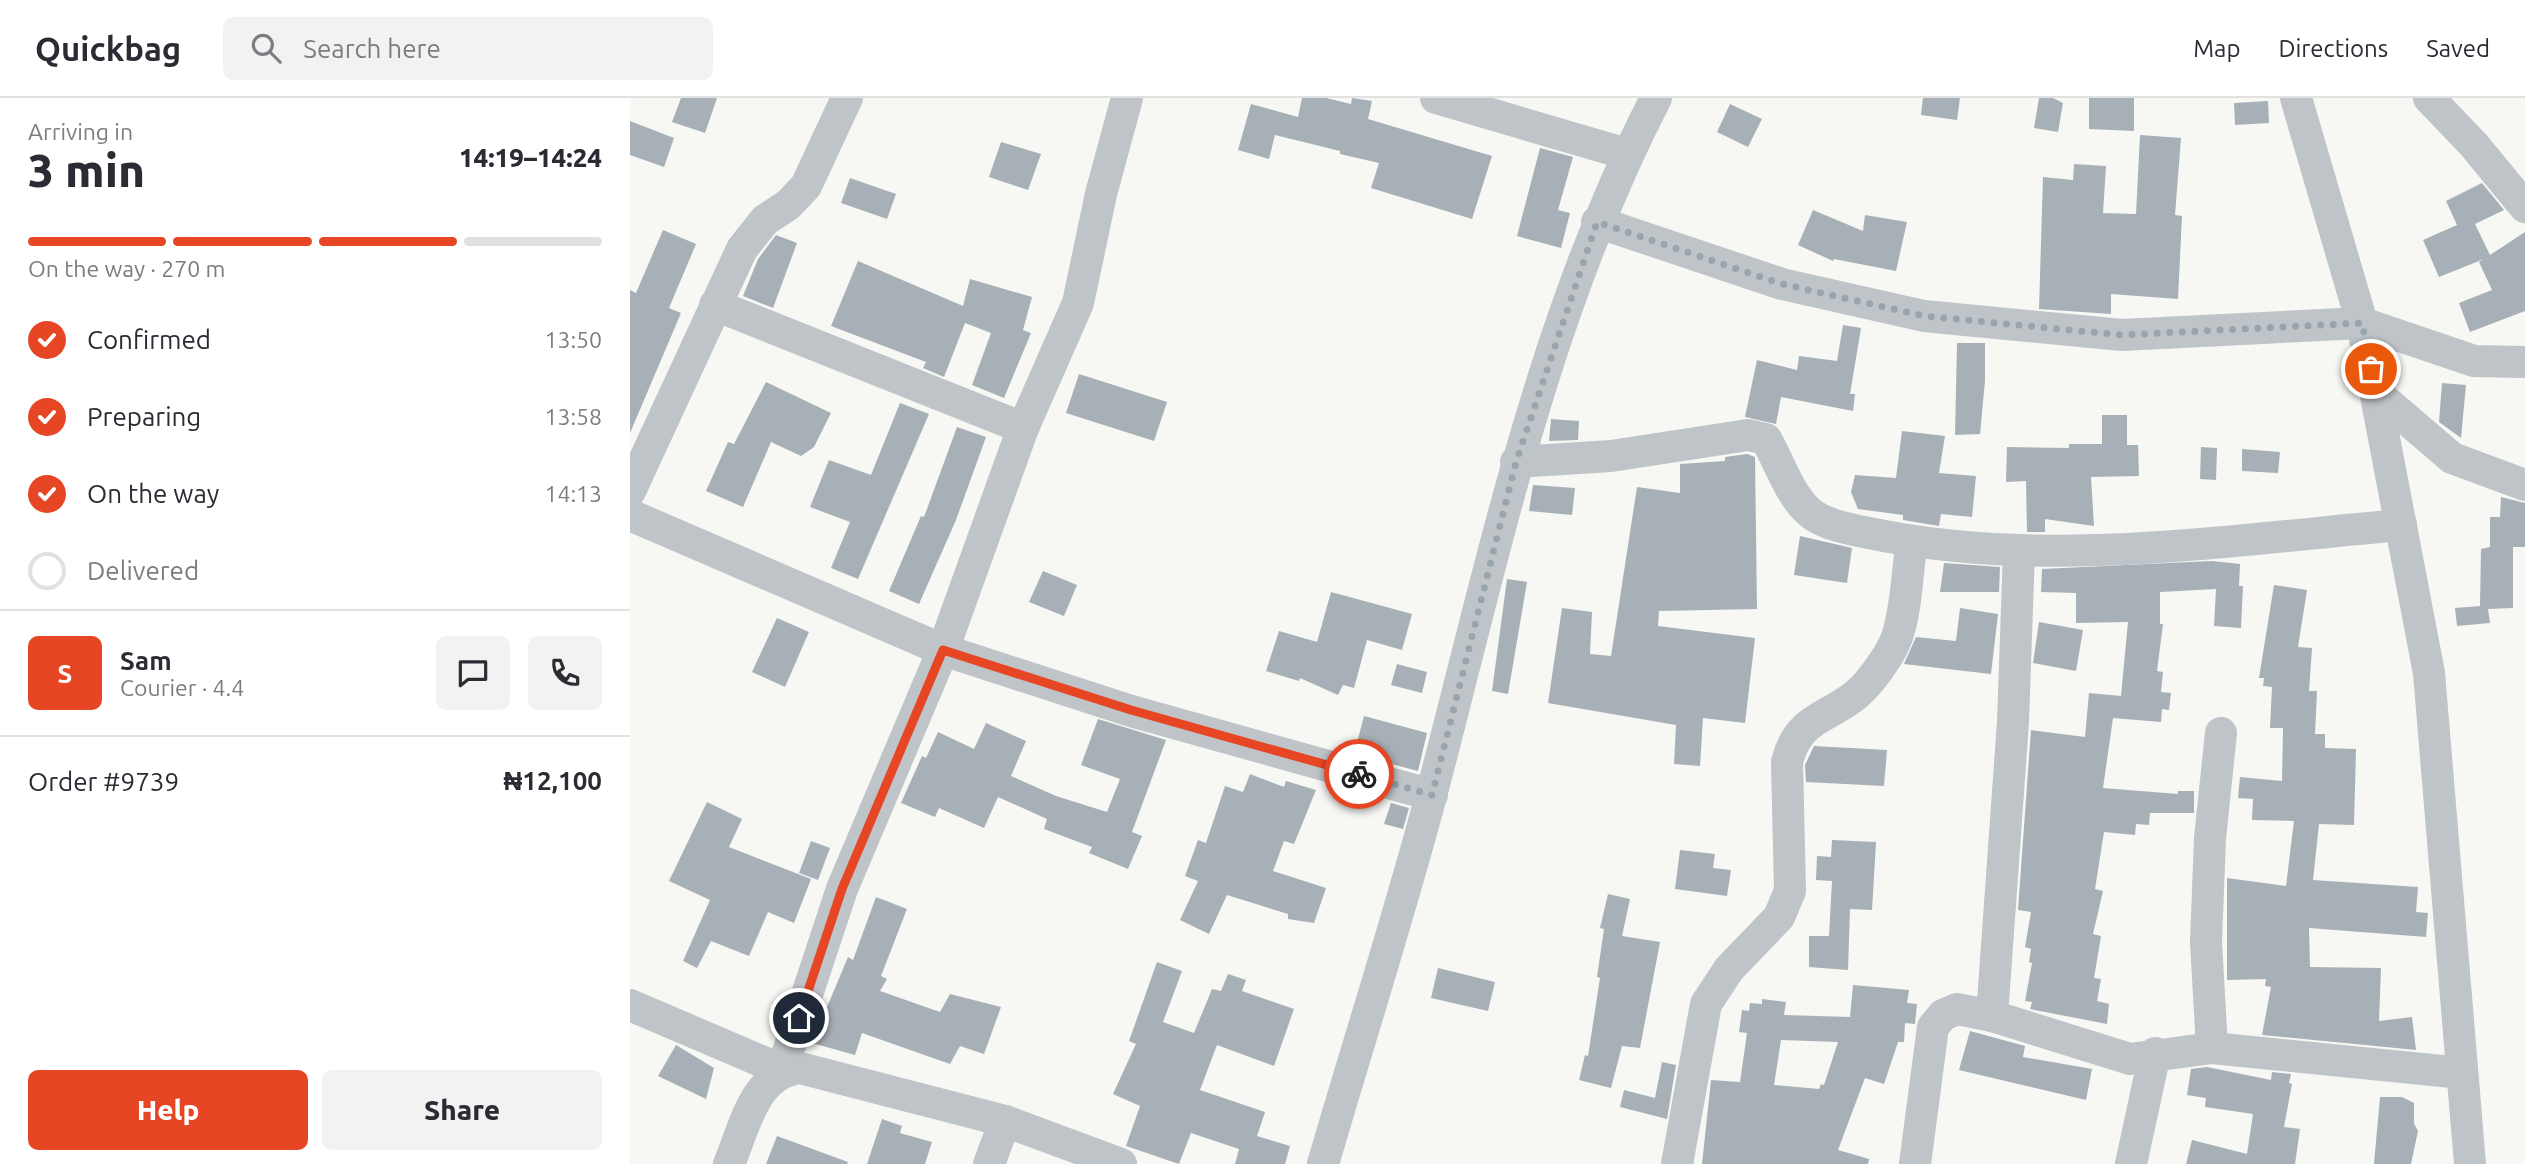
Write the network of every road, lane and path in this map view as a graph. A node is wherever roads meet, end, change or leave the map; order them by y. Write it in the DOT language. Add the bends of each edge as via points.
graph roads {
  1 [pos="847,98"];
  2 [pos="1127,98"];
  3 [pos="1436,98"];
  4 [pos="1656,98"];
  5 [pos="2296,98"];
  6 [pos="2429,98"];
  7 [pos="1627,154"];
  8 [pos="2525,207"];
  9 [pos="1597,222"];
  10 [pos="715,305"];
  11 [pos="2362,323"];
  12 [pos="2525,362"];
  13 [pos="2375,392"];
  14 [pos="1023,428"];
  15 [pos="1516,462"];
  16 [pos="2525,485"];
  17 [pos="630,491"];
  18 [pos="630,515"];
  19 [pos="2401,525"];
  20 [pos="1912,541"];
  21 [pos="2019,551"];
  22 [pos="943,650"];
  23 [pos="2221,733"];
  24 [pos="1432,795"];
  25 [pos="630,1005"];
  26 [pos="1992,1016"];
  27 [pos="2212,1048"];
  28 [pos="2155,1053"];
  29 [pos="782,1070"];
  30 [pos="2462,1073"];
  31 [pos="1005,1121"];
  32 [pos="729,1164"];
  33 [pos="989,1164"];
  34 [pos="1121,1164"];
  35 [pos="1323,1164"];
  36 [pos="1677,1164"];
  37 [pos="1915,1164"];
  38 [pos="2131,1164"];
  39 [pos="2470,1164"];
  1 -- 10 [label="street" via="806,186 765,220 742,249"];
  2 -- 14 [label="street" via="1078,303"];
  3 -- 7 [label="street"];
  4 -- 7 [label="street"];
  5 -- 11 [label="street"];
  6 -- 8 [label="street"];
  7 -- 9 [label="street"];
  9 -- 11 [label="street" via="1782,284 1924,316 2122,335"];
  9 -- 15 [label="street"];
  10 -- 14 [label="street"];
  10 -- 17 [label="street"];
  11 -- 12 [label="street" via="2474,361"];
  11 -- 13 [label="street"];
  13 -- 16 [label="street" via="2452,458"];
  13 -- 19 [label="street"];
  14 -- 22 [label="street"];
  15 -- 20 [label="street" via="1611,456 1748,435 1766,439 1799,502 1814,516 1849,529"];
  15 -- 24 [label="street"];
  18 -- 22 [label="street"];
  19 -- 21 [label="street" via="2128,549"];
  19 -- 30 [label="street" via="2429,673"];
  20 -- 21 [label="street"];
  20 -- 36 [label="street" via="1897,638 1857,694 1821,714 1801,730 1791,746 1787,762 1790,891 1779,918 1729,970 1706,1004"];
  21 -- 26 [label="street" via="2013,722"];
  22 -- 24 [label="street" via="1131,710"];
  22 -- 29 [label="street" via="842,889"];
  23 -- 27 [label="street" via="2206,942"];
  24 -- 35 [label="street"];
  25 -- 29 [label="street"];
  26 -- 28 [label="street" via="2130,1059"];
  26 -- 37 [label="street" via="1957,1009 1942,1015 1933,1027"];
  27 -- 28 [label="street"];
  27 -- 30 [label="street"];
  28 -- 38 [label="street"];
  29 -- 31 [label="street" via="815,1071"];
  29 -- 32 [label="street" via="759,1093"];
  30 -- 39 [label="street"];
  31 -- 33 [label="street"];
  31 -- 34 [label="street"];
}
